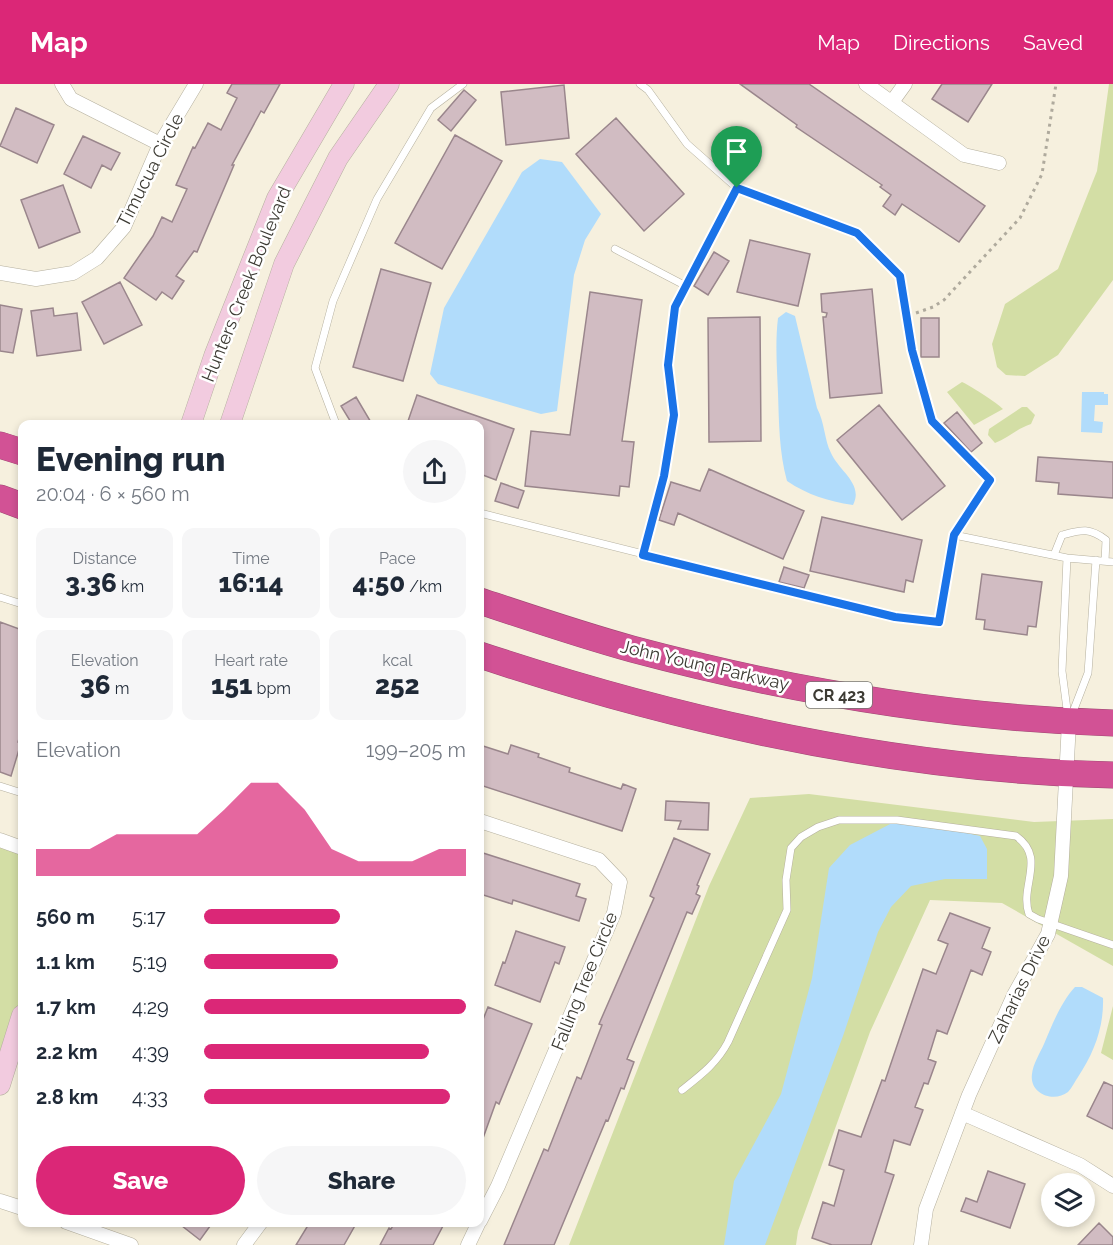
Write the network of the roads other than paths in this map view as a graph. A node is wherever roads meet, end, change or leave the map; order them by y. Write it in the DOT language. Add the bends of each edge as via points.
graph roads {
  1 [pos="62,84"];
  2 [pos="196,84"];
  3 [pos="344,84"];
  4 [pos="389,84"];
  5 [pos="463,84"];
  6 [pos="640,84"];
  7 [pos="866,84"];
  8 [pos="905,84"];
  9 [pos="892,102"];
  10 [pos="160,144"];
  11 [pos="999,163"];
  12 [pos="737,188"];
  13 [pos="615,249"];
  14 [pos="0,273"];
  15 [pos="686,286"];
  16 [pos="192,420"];
  17 [pos="231,420"];
  18 [pos="334,420"];
  19 [pos="0,445"];
  20 [pos="18,451"];
  21 [pos="0,498"];
  22 [pos="18,505"];
  23 [pos="484,514"];
  24 [pos="954,535"];
  25 [pos="643,555"];
  26 [pos="1054,555"];
  27 [pos="1067,558"];
  28 [pos="1096,560"];
  29 [pos="1109,561"];
  30 [pos="0,597"];
  31 [pos="18,603"];
  32 [pos="484,603"];
  33 [pos="484,656"];
  34 [pos="1069,722"];
  35 [pos="1113,723"];
  36 [pos="1065,774"];
  37 [pos="1113,775"];
  38 [pos="0,786"];
  39 [pos="18,792"];
  40 [pos="484,822"];
  41 [pos="0,840"];
  42 [pos="18,847"];
  43 [pos="1050,924"];
  44 [pos="1113,945"];
  45 [pos="18,1028"];
  46 [pos="0,1085"];
  47 [pos="682,1090"];
  48 [pos="962,1113"];
  49 [pos="1113,1186"];
  50 [pos="0,1201"];
  51 [pos="18,1207"];
  52 [pos="484,1214"];
  53 [pos="80,1227"];
  54 [pos="257,1227"];
  55 [pos="477,1227"];
  56 [pos="131,1245"];
  57 [pos="244,1245"];
  58 [pos="468,1245"];
  59 [pos="921,1245"];
  1 -- 10 [label="street" via="71,99"];
  2 -- 10 [label="street, Timucua Circle"];
  3 -- 16 [label="street, Hunters Creek Boulevard" via="277,198"];
  4 -- 17 [label="street, Hunters Creek Boulevard" via="338,158 284,264"];
  5 -- 18 [label="lane" via="432,108 376,198 333,301 315,368"];
  6 -- 12 [label="lane" via="687,144"];
  7 -- 9 [label="street"];
  8 -- 9 [label="street"];
  9 -- 11 [label="street" via="964,155"];
  10 -- 14 [label="street, Timucua Circle" via="124,227 97,258 73,273 36,279"];
  12 -- 15 [label="lane"];
  12 -- 24 [label="lane" via="857,233 900,276 912,350 932,421 990,480"];
  13 -- 15 [label="lane"];
  15 -- 25 [label="lane" via="675,307 668,365 674,415 664,476"];
  19 -- 20 [label="highway"];
  21 -- 22 [label="highway"];
  23 -- 25 [label="lane"];
  24 -- 25 [label="lane" via="939,622 895,617"];
  24 -- 26 [label="lane"];
  26 -- 27 [label="lane"];
  26 -- 29 [label="lane" via="1062,535 1082,530 1106,540"];
  27 -- 28 [label="lane"];
  27 -- 34 [label="lane" via="1062,671"];
  28 -- 29 [label="lane"];
  28 -- 34 [label="lane" via="1088,673"];
  30 -- 31 [label="lane"];
  32 -- 34 [label="highway, John Young Parkway / CR 423" via="631,649 765,681 885,703"];
  33 -- 36 [label="highway" via="731,727 946,764"];
  34 -- 35 [label="highway, John Young Parkway / CR 423"];
  34 -- 36 [label="street, Zaharias Drive"];
  36 -- 37 [label="highway"];
  36 -- 43 [label="street, Zaharias Drive" via="1061,876"];
  38 -- 39 [label="lane"];
  40 -- 52 [label="street, Falling Tree Circle" via="599,860 620,882 614,913"];
  41 -- 42 [label="street"];
  43 -- 44 [label="lane"];
  43 -- 47 [label="lane" via="1029,914 1025,896 1031,852 1016,837 897,820 839,820 818,827 790,848 786,910 721,1056"];
  43 -- 48 [label="street, Zaharias Drive"];
  45 -- 46 [label="street"];
  48 -- 49 [label="street" via="1080,1165"];
  48 -- 59 [label="street, Zaharias Drive" via="926,1209"];
  50 -- 51 [label="street"];
  53 -- 56 [label="street"];
  54 -- 57 [label="street"];
  55 -- 58 [label="street, Falling Tree Circle"];
}
